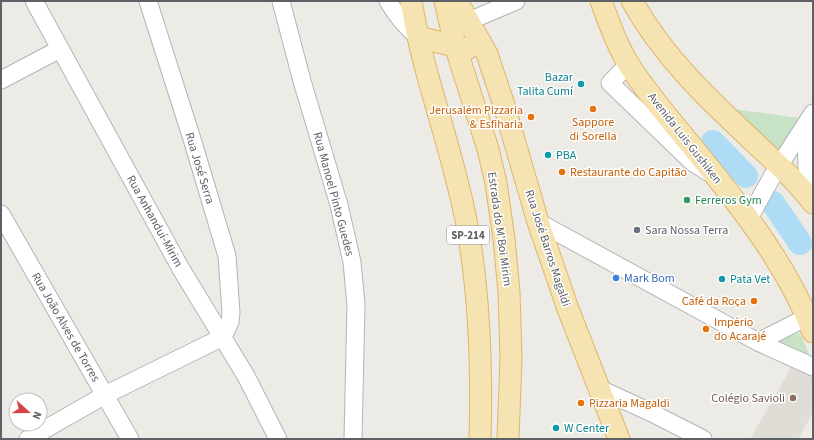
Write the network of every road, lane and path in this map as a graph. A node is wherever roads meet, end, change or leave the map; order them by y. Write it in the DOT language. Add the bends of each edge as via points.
graph roads {
  1 [pos="34,1"];
  2 [pos="148,1"];
  3 [pos="280,1"];
  4 [pos="388,1"];
  5 [pos="411,1"];
  6 [pos="445,1"];
  7 [pos="457,1"];
  8 [pos="516,1"];
  9 [pos="601,1"];
  10 [pos="632,1"];
  11 [pos="469,21"];
  12 [pos="418,37"];
  13 [pos="455,45"];
  14 [pos="60,49"];
  15 [pos="487,54"];
  16 [pos="1,80"];
  17 [pos="812,113"];
  18 [pos="780,165"];
  19 [pos="812,201"];
  20 [pos="1,214"];
  21 [pos="748,220"];
  22 [pos="538,222"];
  23 [pos="811,321"];
  24 [pos="223,337"];
  25 [pos="758,342"];
  26 [pos="813,367"];
  27 [pos="600,389"];
  28 [pos="105,395"];
  29 [pos="28,439"];
  30 [pos="130,439"];
  31 [pos="278,439"];
  32 [pos="353,439"];
  33 [pos="480,439"];
  34 [pos="508,439"];
  35 [pos="619,439"];
  36 [pos="703,439"];
  1 -- 14 [label="street, Rua Anhanduí-Mirim"];
  2 -- 24 [label="street, Rua José Serra" via="227,256 231,313"];
  3 -- 32 [label="street, Rua Manoel Pinto Guedes" via="339,205 352,262 356,305"];
  4 -- 12 [label="street" via="396,16"];
  5 -- 12 [label="main road, SP-214"];
  6 -- 13 [label="main road, Estrada do M'Boi Mirim / SP-214"];
  7 -- 11 [label="main road, Rua José Barros Magaldi"];
  8 -- 11 [label="street"];
  9 -- 21 [label="main road, Avenida Luis Gushiken" via="615,38 629,64"];
  10 -- 18 [label="main road" via="661,47 691,82"];
  11 -- 15 [label="main road, Rua José Barros Magaldi"];
  12 -- 13 [label="main road"];
  12 -- 33 [label="main road, SP-214" via="467,224 477,293 480,337"];
  13 -- 15 [label="main road"];
  13 -- 34 [label="main road, Estrada do M'Boi Mirim / SP-214" via="488,149 504,239 511,358"];
  14 -- 16 [label="street"];
  14 -- 24 [label="street, Rua Anhanduí-Mirim" via="181,269"];
  15 -- 22 [label="main road, Rua José Barros Magaldi"];
  17 -- 18 [label="street"];
  17 -- 19 [label="street" via="806,164"];
  18 -- 19 [label="main road"];
  18 -- 21 [label="street"];
  20 -- 28 [label="street, Rua João Alves de Torres"];
  21 -- 23 [label="main road, Avenida Luis Gushiken" via="774,255"];
  22 -- 25 [label="street"];
  22 -- 27 [label="main road, Rua José Barros Magaldi" via="568,309"];
  23 -- 25 [label="street"];
  24 -- 28 [label="street"];
  24 -- 31 [label="street, Rua Anhanduí-Mirim"];
  25 -- 26 [label="street"];
  27 -- 35 [label="main road, Rua José Barros Magaldi"];
  27 -- 36 [label="street"];
  28 -- 29 [label="street"];
  28 -- 30 [label="street, Rua João Alves de Torres"];
}
